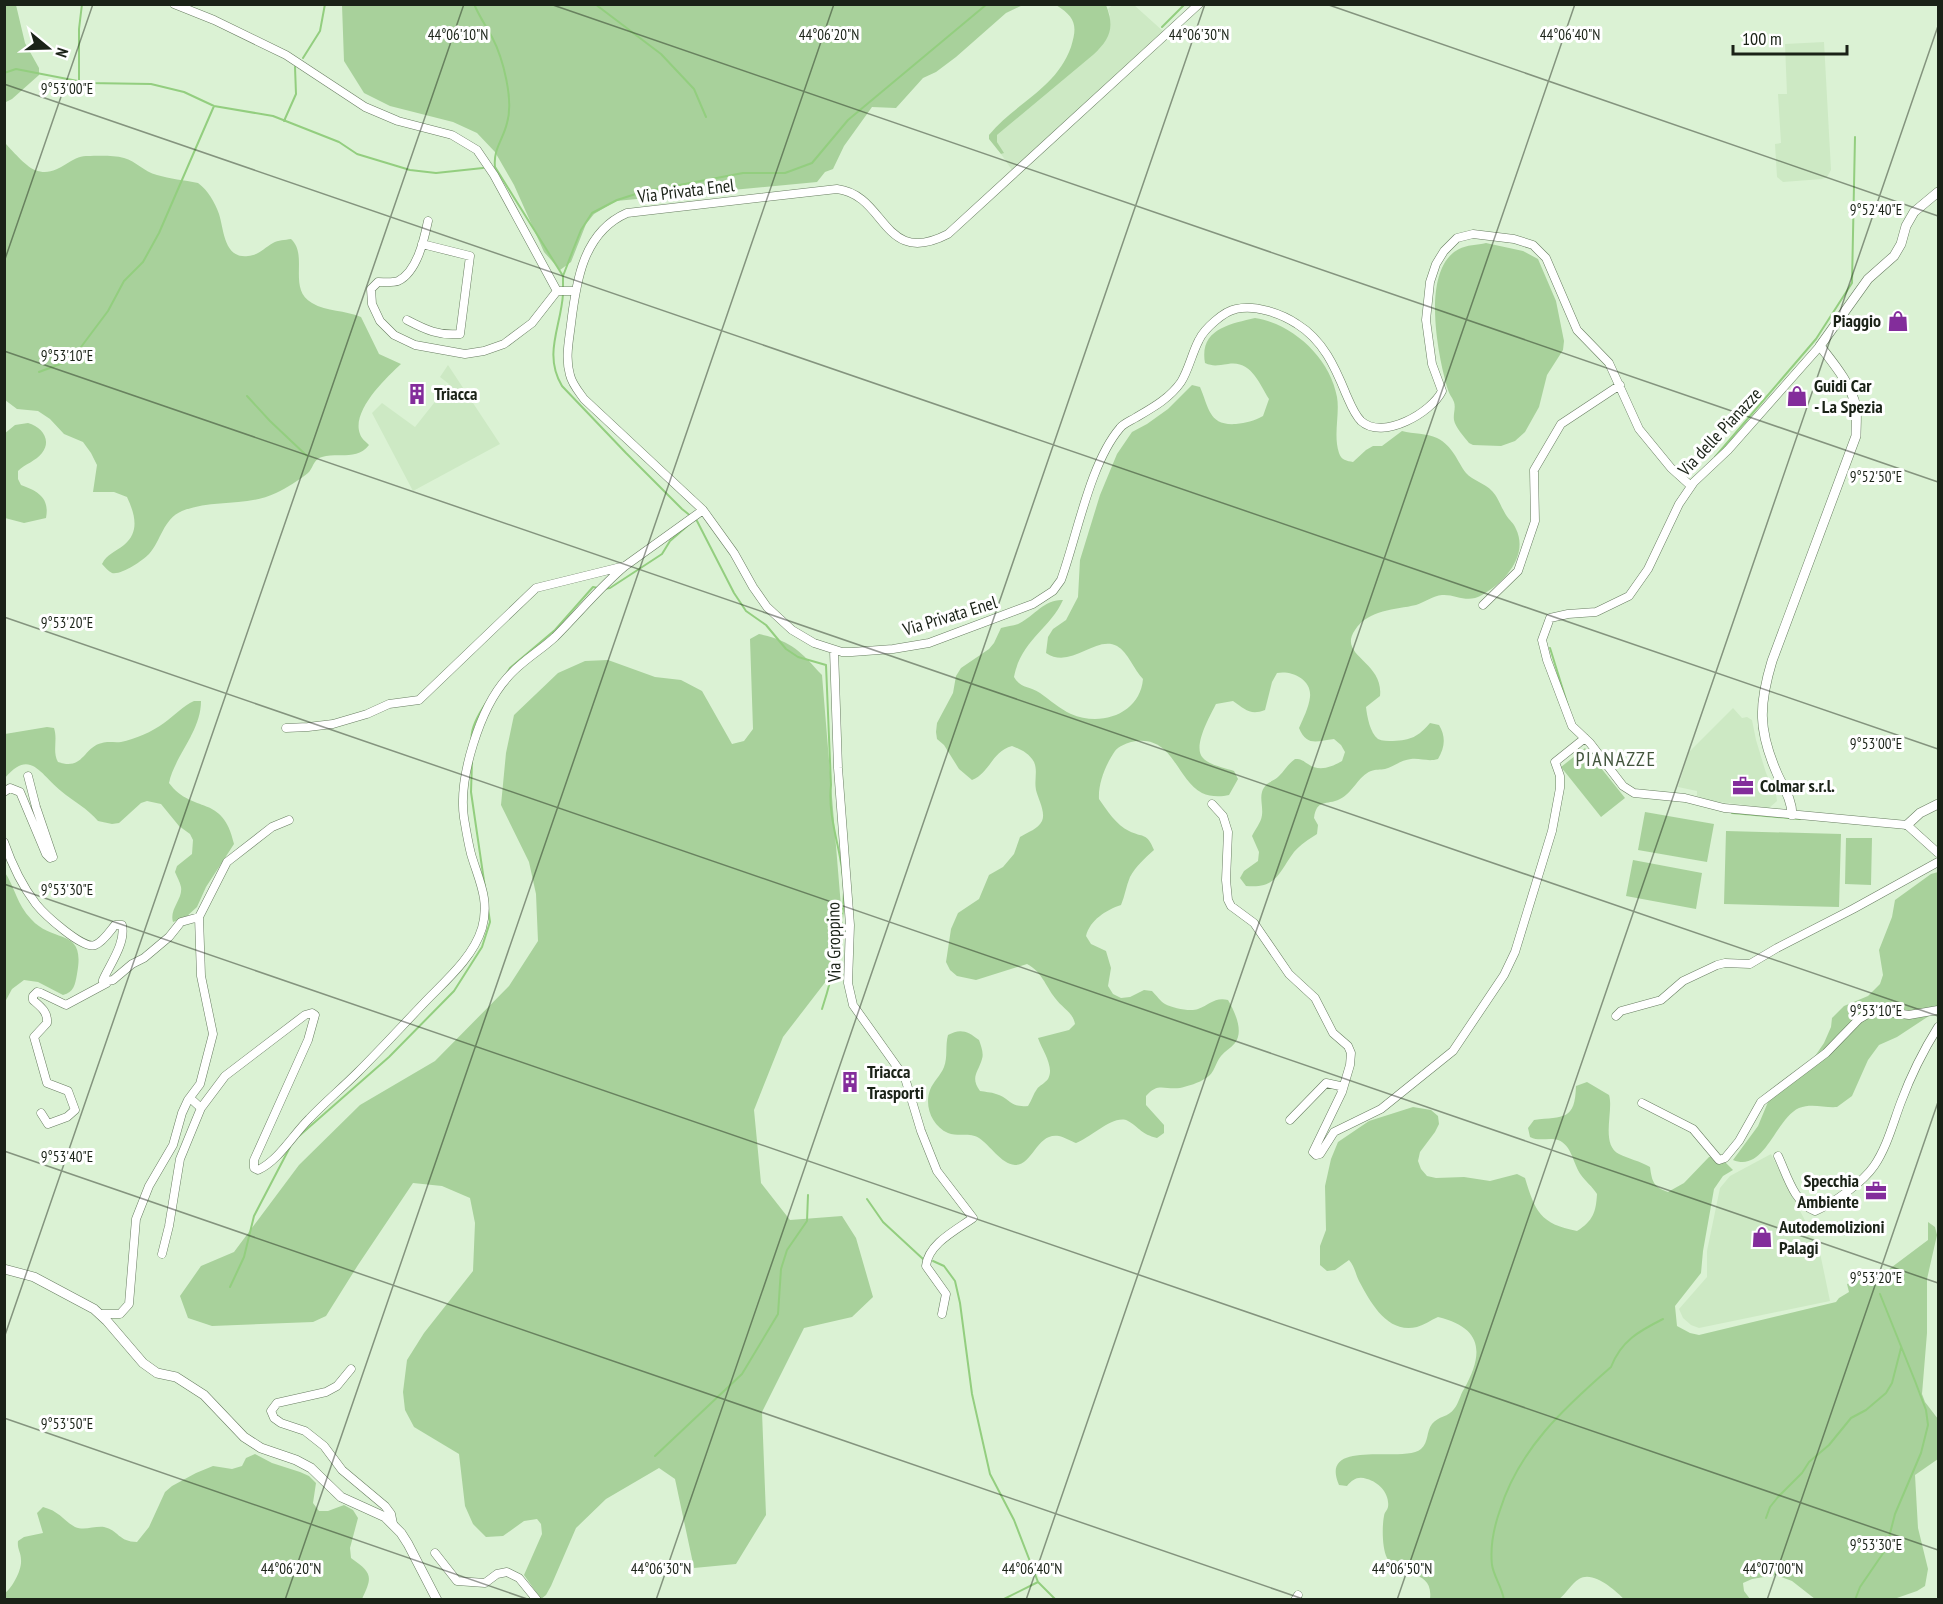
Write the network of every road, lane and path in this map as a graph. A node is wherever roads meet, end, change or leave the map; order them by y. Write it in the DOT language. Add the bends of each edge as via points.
graph roads {
  1 [pos="174,4"];
  2 [pos="1198,4"];
  3 [pos="1938,192"];
  4 [pos="428,221"];
  5 [pos="422,244"];
  6 [pos="557,291"];
  7 [pos="571,291"];
  8 [pos="406,320"];
  9 [pos="1820,346"];
  10 [pos="1620,385"];
  11 [pos="1691,486"];
  12 [pos="700,512"];
  13 [pos="625,566"];
  14 [pos="1483,605"];
  15 [pos="834,650"];
  16 [pos="286,728"];
  17 [pos="1585,738"];
  18 [pos="28,776"];
  19 [pos="4,792"];
  20 [pos="1212,804"];
  21 [pos="1938,804"];
  22 [pos="1792,815"];
  23 [pos="290,820"];
  24 [pos="1907,825"];
  25 [pos="4,842"];
  26 [pos="1938,853"];
  27 [pos="1938,862"];
  28 [pos="198,917"];
  29 [pos="107,983"];
  30 [pos="1938,1010"];
  31 [pos="1616,1016"];
  32 [pos="1938,1027"];
  33 [pos="1342,1092"];
  34 [pos="190,1098"];
  35 [pos="1642,1103"];
  36 [pos="201,1108"];
  37 [pos="40,1113"];
  38 [pos="1290,1120"];
  39 [pos="1778,1156"];
  40 [pos="162,1254"];
  41 [pos="4,1269"];
  42 [pos="100,1314"];
  43 [pos="942,1314"];
  44 [pos="351,1369"];
  45 [pos="393,1524"];
  46 [pos="435,1553"];
  47 [pos="437,1599"];
  48 [pos="537,1599"];
  1 -- 6 [label="street" via="286,56 365,107 398,121 452,135 477,150"];
  2 -- 7 [label="street, Via Privata Enel" via="948,234 933,242 903,240 857,196 837,189 640,210 615,218 598,233"];
  3 -- 9 [label="street, Via delle Pianazze" via="1914,212 1894,256 1868,279"];
  4 -- 5 [label="street"];
  5 -- 6 [label="street" via="404,277 374,284 370,297 380,321 394,335 415,345 465,354 504,344 532,324"];
  5 -- 8 [label="street" via="470,256 460,334 444,335"];
  6 -- 7 [label="street"];
  7 -- 12 [label="street, Via Privata Enel" via="567,352 575,387"];
  9 -- 11 [label="street, Via delle Pianazze"];
  9 -- 22 [label="street" via="1848,386 1856,407 1856,436 1763,694 1761,710 1766,741 1792,803"];
  10 -- 11 [label="street, Via Privata Enel" via="1639,429"];
  10 -- 14 [label="street" via="1561,424 1534,470 1535,521 1518,571"];
  10 -- 15 [label="street, Via Privata Enel" via="1609,363 1576,330 1546,258 1533,244 1514,239 1473,234 1457,238 1440,258 1430,282 1426,320 1432,364 1442,391 1426,411 1393,427 1362,423 1328,354 1298,324 1266,311 1236,309 1207,327 1181,382 1166,399 1121,426 1098,463 1061,580 1053,591 1033,604 929,643 893,649"];
  11 -- 17 [label="street, Via delle Pianazze" via="1629,597 1596,612 1550,618 1542,640 1547,660 1572,726"];
  12 -- 13 [label="street"];
  12 -- 15 [label="street, Via Privata Enel" via="734,553 767,607 792,630"];
  13 -- 16 [label="street" via="536,588 419,700 389,704 352,720"];
  13 -- 36 [label="street" via="551,641 509,675 482,723 464,785 468,839 485,895 485,915 474,947 268,1165 258,1170 254,1160 308,1040 315,1015 305,1015 225,1076"];
  15 -- 43 [label="street, Via Groppino" via="850,925 848,982 853,1005 905,1078 937,1171 973,1218 927,1257 926,1266 946,1294"];
  17 -- 22 [label="street, Via delle Pianazze" via="1623,786 1634,793"];
  17 -- 33 [label="street" via="1555,762 1560,788 1552,831 1515,952 1453,1051 1381,1109 1334,1132 1316,1155 1315,1146"];
  18 -- 19 [label="street" via="53,857 46,854 20,792 10,788"];
  20 -- 33 [label="street" via="1223,816 1228,832 1228,900 1254,923 1289,974 1315,998 1333,1034 1348,1046 1350,1065"];
  21 -- 24 [label="street"];
  22 -- 24 [label="street, Via delle Pianazze"];
  23 -- 28 [label="street" via="272,827 227,862"];
  24 -- 26 [label="street"];
  25 -- 29 [label="street" via="37,905 76,940 95,945 115,925 122,925 115,957 103,980"];
  27 -- 31 [label="street" via="1750,964 1717,965 1683,981 1661,1000 1621,1011"];
  28 -- 29 [label="street" via="181,922 161,944"];
  28 -- 34 [label="street" via="201,976 213,1034 200,1084"];
  29 -- 37 [label="street" via="66,1005 42,993 33,996 47,1017 47,1023 34,1036 47,1083 68,1091 75,1110 48,1124"];
  30 -- 35 [label="street" via="1909,1015 1870,1012 1859,1019 1826,1053 1761,1102 1739,1141 1719,1160 1694,1129"];
  32 -- 39 [label="street" via="1918,1060 1884,1148 1874,1167 1858,1183 1815,1211 1798,1197"];
  33 -- 38 [label="street" via="1340,1086 1326,1083"];
  34 -- 36 [label="street"];
  34 -- 42 [label="street" via="173,1145 136,1218 129,1304 120,1314"];
  36 -- 40 [label="street" via="180,1159"];
  41 -- 42 [label="street" via="34,1277"];
  42 -- 45 [label="street" via="143,1364 157,1373 176,1377 204,1395 244,1437 311,1468 341,1497"];
  44 -- 45 [label="street" via="337,1386 326,1392 277,1403 271,1411 273,1418 305,1431 324,1446 342,1470 385,1506"];
  45 -- 47 [label="street"];
  46 -- 48 [label="street" via="457,1581 485,1583 507,1572 519,1578"];
}
